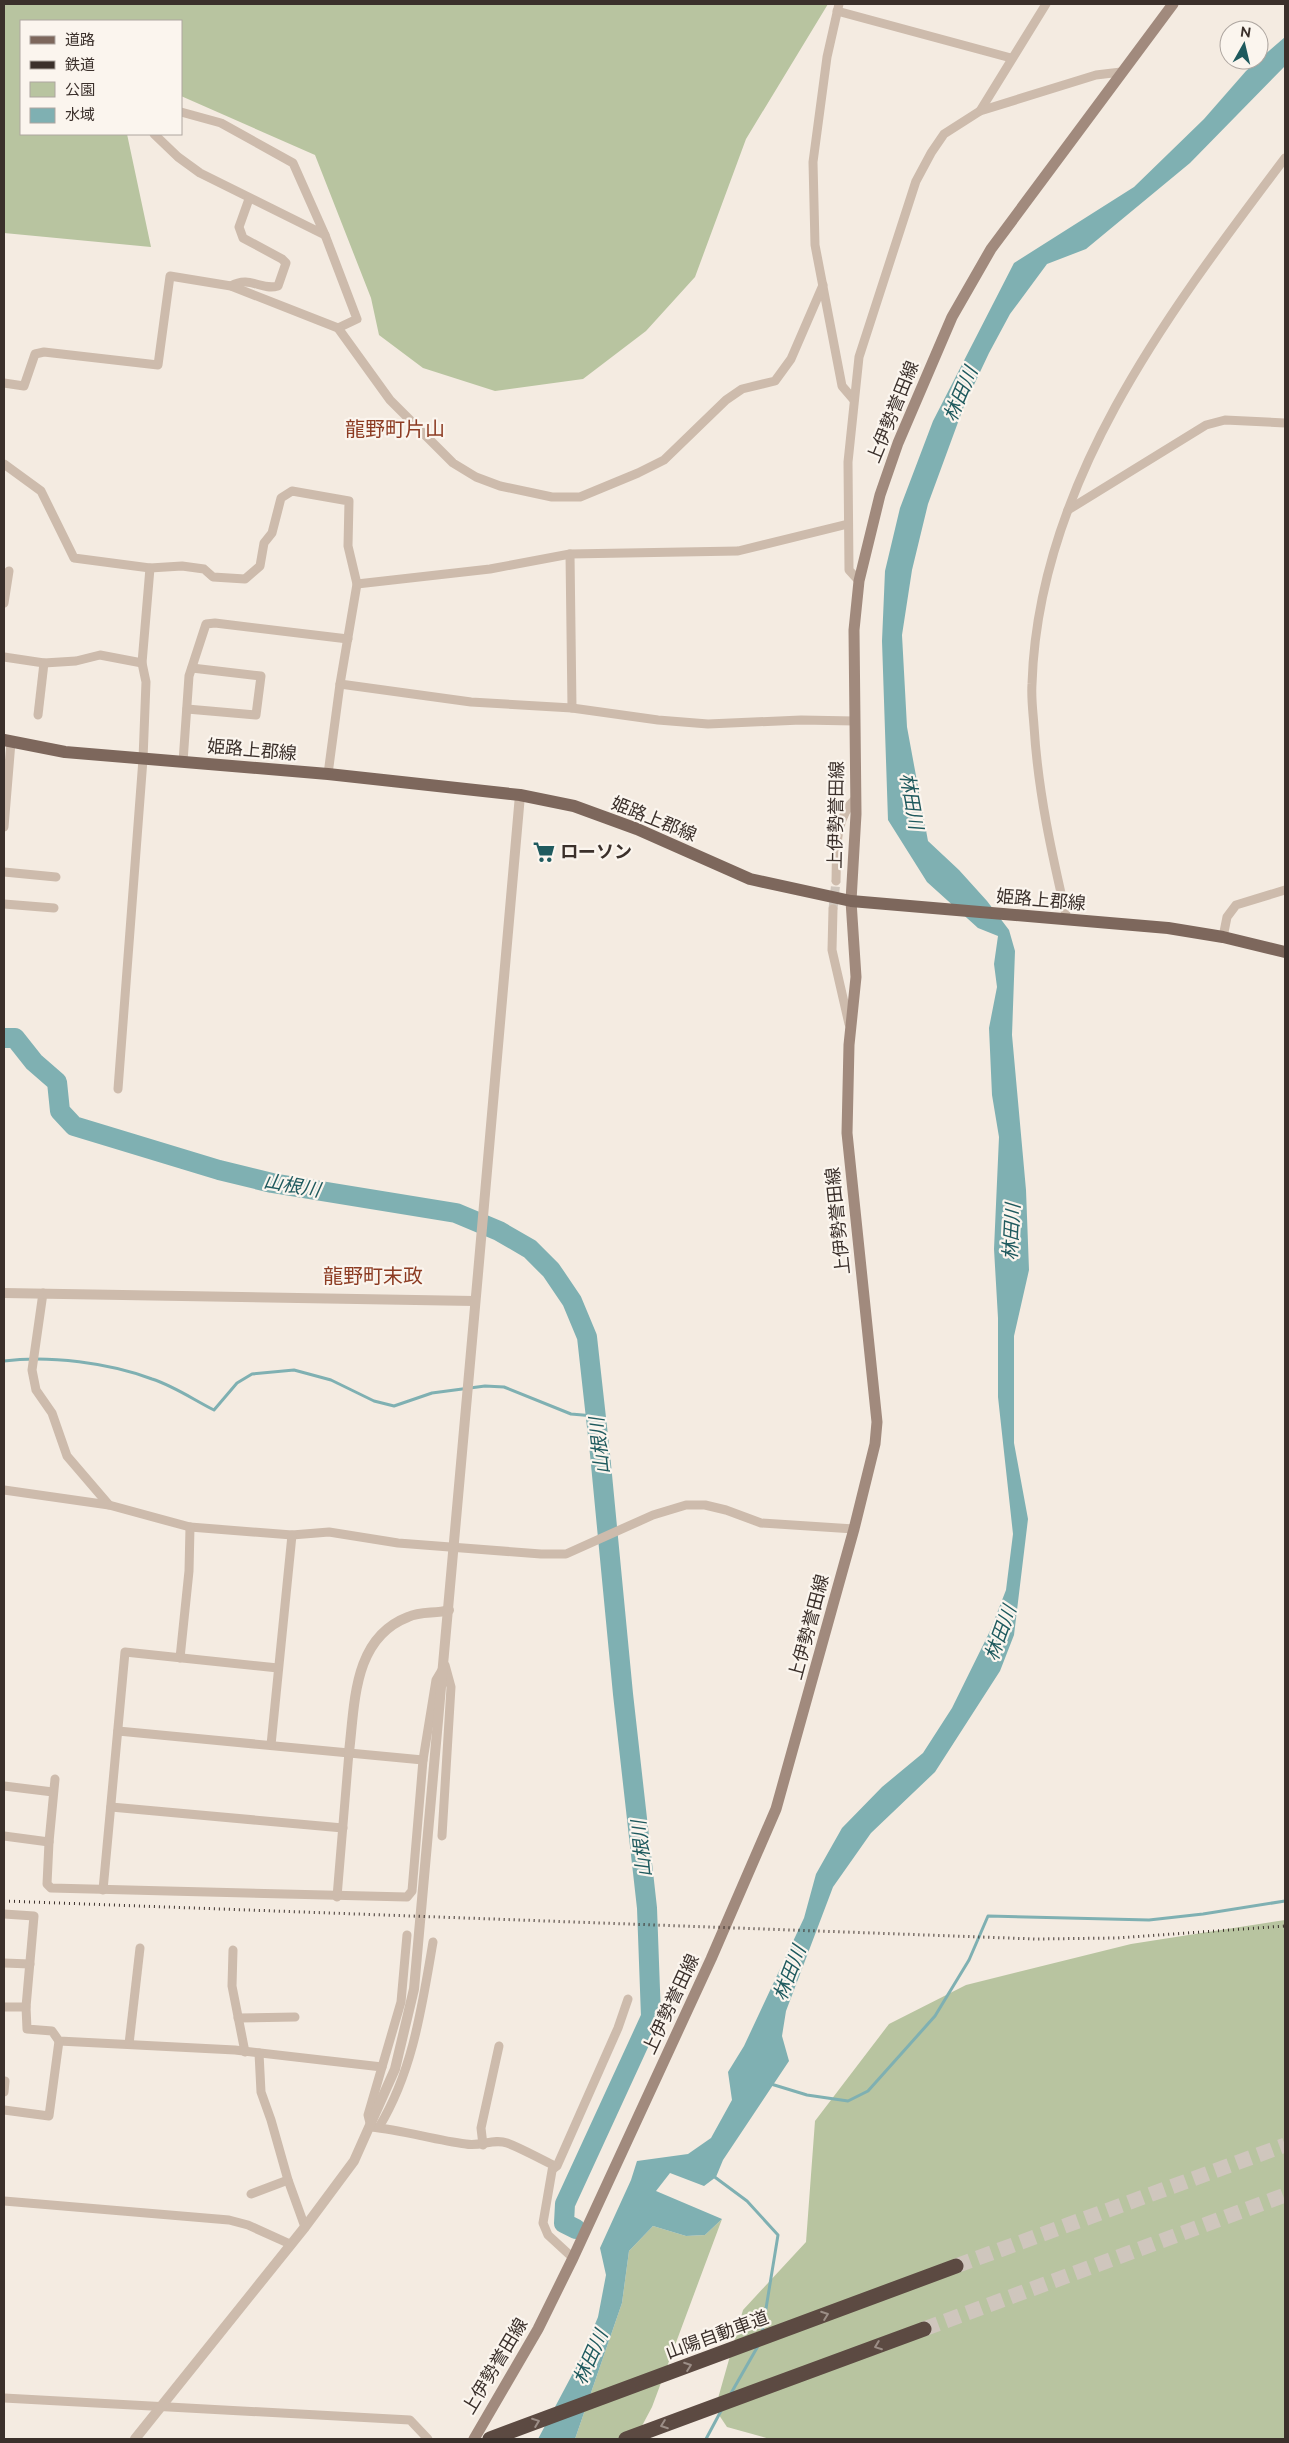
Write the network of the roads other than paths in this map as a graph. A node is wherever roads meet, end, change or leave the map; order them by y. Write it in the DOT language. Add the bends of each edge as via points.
graph roads {
  1 [pos="1046,4"];
  2 [pos="1173,4"];
  3 [pos="838,7"];
  4 [pos="1012,58"];
  5 [pos="1122,72"];
  6 [pos="980,111"];
  7 [pos="182,112"];
  8 [pos="155,135"];
  9 [pos="1285,158"];
  10 [pos="249,199"];
  11 [pos="325,235"];
  12 [pos="823,285"];
  13 [pos="231,286"];
  14 [pos="338,328"];
  15 [pos="4,383"];
  16 [pos="854,400"];
  17 [pos="1285,423"];
  18 [pos="4,464"];
  19 [pos="1068,510"];
  20 [pos="848,524"];
  21 [pos="570,554"];
  22 [pos="150,568"];
  23 [pos="9,571"];
  24 [pos="859,581"];
  25 [pos="357,584"];
  26 [pos="4,603"];
  27 [pos="348,638"];
  28 [pos="4,657"];
  29 [pos="44,663"];
  30 [pos="142,663"];
  31 [pos="192,668"];
  32 [pos="340,684"];
  33 [pos="572,708"];
  34 [pos="187,709"];
  35 [pos="38,715"];
  36 [pos="855,721"];
  37 [pos="7,741"];
  38 [pos="143,759"];
  39 [pos="183,762"];
  40 [pos="328,774"];
  41 [pos="520,796"];
  42 [pos="856,798"];
  43 [pos="4,827"];
  44 [pos="4,872"];
  45 [pos="56,877"];
  46 [pos="836,881"];
  47 [pos="1285,890"];
  48 [pos="851,901"];
  49 [pos="4,904"];
  50 [pos="54,908"];
  51 [pos="833,909"];
  52 [pos="1066,919"];
  53 [pos="1223,938"];
  54 [pos="1285,952"];
  55 [pos="851,1032"];
  56 [pos="118,1089"];
  57 [pos="4,1293"];
  58 [pos="43,1294"];
  59 [pos="474,1301"];
  60 [pos="4,1490"];
  61 [pos="110,1505"];
  62 [pos="190,1527"];
  63 [pos="854,1529"];
  64 [pos="292,1535"];
  65 [pos="454,1546"];
  66 [pos="449,1610"];
  67 [pos="180,1658"];
  68 [pos="445,1665"];
  69 [pos="278,1668"];
  70 [pos="118,1731"];
  71 [pos="271,1745"];
  72 [pos="349,1752"];
  73 [pos="423,1760"];
  74 [pos="55,1779"];
  75 [pos="4,1786"];
  76 [pos="54,1792"];
  77 [pos="110,1807"];
  78 [pos="343,1828"];
  79 [pos="4,1836"];
  80 [pos="442,1836"];
  81 [pos="49,1842"];
  82 [pos="103,1890"];
  83 [pos="338,1897"];
  84 [pos="4,1914"];
  85 [pos="407,1936"];
  86 [pos="433,1942"];
  87 [pos="140,1948"];
  88 [pos="233,1950"];
  89 [pos="4,1963"];
  90 [pos="30,1964"];
  91 [pos="628,1998"];
  92 [pos="4,2006"];
  93 [pos="26,2007"];
  94 [pos="295,2017"];
  95 [pos="238,2018"];
  96 [pos="59,2041"];
  97 [pos="129,2044"];
  98 [pos="498,2046"];
  99 [pos="245,2052"];
  100 [pos="259,2053"];
  101 [pos="382,2068"];
  102 [pos="5,2081"];
  103 [pos="4,2092"];
  104 [pos="4,2110"];
  105 [pos="375,2127"];
  106 [pos="483,2145"];
  107 [pos="553,2169"];
  108 [pos="288,2180"];
  109 [pos="251,2194"];
  110 [pos="4,2201"];
  111 [pos="305,2227"];
  112 [pos="290,2244"];
  113 [pos="573,2258"];
  114 [pos="956,2266"];
  115 [pos="924,2328"];
  116 [pos="4,2398"];
  117 [pos="161,2406"];
  118 [pos="135,2439"];
  119 [pos="428,2439"];
  120 [pos="474,2439"];
  121 [pos="490,2439"];
  122 [pos="626,2439"];
  1 -- 4 [label="street"];
  2 -- 5 [label="main road, 上伊勢誉田線"];
  3 -- 4 [label="street"];
  3 -- 12 [label="street" via="813,162 815,245"];
  4 -- 6 [label="street"];
  5 -- 6 [label="street" via="1096,75"];
  5 -- 24 [label="main road, 上伊勢誉田線" via="991,249 952,317 898,443 880,495"];
  6 -- 16 [label="street" via="944,134 916,181 858,357"];
  7 -- 11 [label="street" via="221,123 293,163"];
  8 -- 10 [label="street" via="200,172"];
  9 -- 19 [label="street" via="1208,261 1148,353 1082,474"];
  10 -- 11 [label="street"];
  10 -- 13 [label="street" via="239,227 243,238 282,259 286,267 278,286 271,288 250,281"];
  11 -- 14 [label="street" via="357,319"];
  12 -- 14 [label="street" via="791,359 775,381 742,389 726,400 664,460 580,497 552,498 500,486 452,463 390,400"];
  12 -- 16 [label="street" via="842,386"];
  13 -- 14 [label="street"];
  13 -- 15 [label="street" via="170,276 158,365 44,352 35,354 24,386"];
  16 -- 20 [label="street" via="848,462"];
  17 -- 19 [label="street" via="1225,420 1206,425"];
  18 -- 22 [label="street" via="41,491 74,558"];
  19 -- 52 [label="street" via="1049,567 1035,642 1032,686 1037,772"];
  20 -- 21 [label="street" via="738,551"];
  20 -- 24 [label="street" via="849,570"];
  21 -- 25 [label="street" via="490,568"];
  21 -- 33 [label="street"];
  22 -- 25 [label="street" via="182,566 204,569 214,577 245,579 260,566 264,543 272,533 281,498 292,491 349,501 348,546"];
  22 -- 30 [label="street"];
  23 -- 26 [label="street"];
  24 -- 36 [label="main road, 上伊勢誉田線" via="854,630"];
  25 -- 27 [label="street"];
  27 -- 31 [label="street" via="206,624"];
  27 -- 32 [label="street"];
  28 -- 29 [label="street"];
  29 -- 30 [label="street" via="100,656"];
  29 -- 35 [label="street"];
  30 -- 38 [label="street" via="146,682"];
  31 -- 34 [label="street"];
  31 -- 34 [label="street" via="261,676 256,715"];
  32 -- 33 [label="street" via="471,702"];
  32 -- 40 [label="street"];
  33 -- 36 [label="street" via="708,724"];
  34 -- 39 [label="street"];
  36 -- 42 [label="main road, 上伊勢誉田線"];
  37 -- 38 [label="main road, 姫路上郡線" via="65,752"];
  37 -- 43 [label="street"];
  38 -- 39 [label="main road, 姫路上郡線"];
  38 -- 56 [label="street"];
  39 -- 40 [label="main road, 姫路上郡線"];
  40 -- 41 [label="main road, 姫路上郡線"];
  41 -- 48 [label="main road, 姫路上郡線" via="574,806 637,828 750,879"];
  41 -- 59 [label="street"];
  42 -- 46 [label="street" via="847,806 841,820"];
  42 -- 48 [label="main road, 上伊勢誉田線"];
  44 -- 45 [label="street"];
  47 -- 53 [label="street" via="1236,905 1227,916"];
  48 -- 52 [label="main road, 姫路上郡線"];
  48 -- 55 [label="main road, 上伊勢誉田線" via="856,977"];
  49 -- 50 [label="street"];
  51 -- 55 [label="street" via="832,950"];
  52 -- 53 [label="main road, 姫路上郡線" via="1168,928"];
  53 -- 54 [label="main road, 姫路上郡線"];
  55 -- 63 [label="main road, 上伊勢誉田線" via="847,1133 877,1422 875,1444"];
  57 -- 58 [label="street"];
  58 -- 59 [label="street"];
  58 -- 61 [label="street" via="32,1370 36,1390 52,1413 67,1456"];
  59 -- 65 [label="street"];
  60 -- 61 [label="street"];
  61 -- 62 [label="street"];
  62 -- 64 [label="street"];
  62 -- 67 [label="street"];
  63 -- 65 [label="street" via="761,1523 726,1510 686,1505 653,1515 566,1554"];
  63 -- 113 [label="main road, 上伊勢誉田線" via="776,1809 711,1959"];
  64 -- 65 [label="street" via="329,1532 398,1543"];
  64 -- 69 [label="street"];
  65 -- 66 [label="street"];
  66 -- 68 [label="street"];
  66 -- 72 [label="street" via="407,1617 375,1641 362,1662"];
  67 -- 69 [label="street"];
  67 -- 70 [label="street" via="125,1652"];
  68 -- 73 [label="street" via="436,1680"];
  68 -- 80 [label="street" via="451,1687"];
  68 -- 105 [label="street" via="414,1989 395,2069"];
  69 -- 71 [label="street"];
  70 -- 71 [label="street"];
  70 -- 77 [label="street"];
  71 -- 72 [label="street"];
  72 -- 73 [label="street"];
  72 -- 78 [label="street"];
  73 -- 83 [label="street" via="412,1891 407,1897"];
  74 -- 76 [label="street"];
  75 -- 76 [label="street"];
  76 -- 81 [label="street"];
  77 -- 78 [label="street"];
  77 -- 82 [label="street"];
  78 -- 83 [label="street"];
  79 -- 81 [label="street"];
  81 -- 82 [label="street" via="47,1884 51,1888"];
  82 -- 83 [label="street"];
  84 -- 90 [label="street" via="34,1916"];
  85 -- 101 [label="street" via="400,2002"];
  86 -- 105 [label="street" via="409,2063 387,2114"];
  87 -- 97 [label="street"];
  88 -- 95 [label="street" via="232,1986"];
  89 -- 90 [label="street"];
  90 -- 93 [label="street"];
  91 -- 107 [label="street" via="618,2028"];
  92 -- 93 [label="street"];
  93 -- 96 [label="street" via="27,2029 52,2031"];
  94 -- 95 [label="street"];
  95 -- 99 [label="street"];
  96 -- 97 [label="street"];
  96 -- 104 [label="street" via="49,2116"];
  97 -- 99 [label="street"];
  98 -- 106 [label="street" via="481,2128"];
  99 -- 100 [label="street"];
  100 -- 101 [label="street"];
  100 -- 108 [label="street" via="261,2092"];
  101 -- 105 [label="street" via="368,2115"];
  102 -- 103 [label="street"];
  105 -- 106 [label="street"];
  105 -- 111 [label="street"];
  106 -- 107 [label="street" via="494,2141 506,2143 553,2165"];
  107 -- 113 [label="street" via="543,2223 548,2235"];
  108 -- 109 [label="street"];
  108 -- 111 [label="street"];
  110 -- 112 [label="street" via="229,2220"];
  111 -- 112 [label="street"];
  112 -- 117 [label="street"];
  113 -- 120 [label="main road, 上伊勢誉田線" via="538,2329"];
  121 -- 114 [label="highway, 山陽自動車道, one-way"];
  115 -- 122 [label="highway, one-way"];
  116 -- 117 [label="street"];
  117 -- 118 [label="street"];
  117 -- 119 [label="street" via="410,2420"];
}
